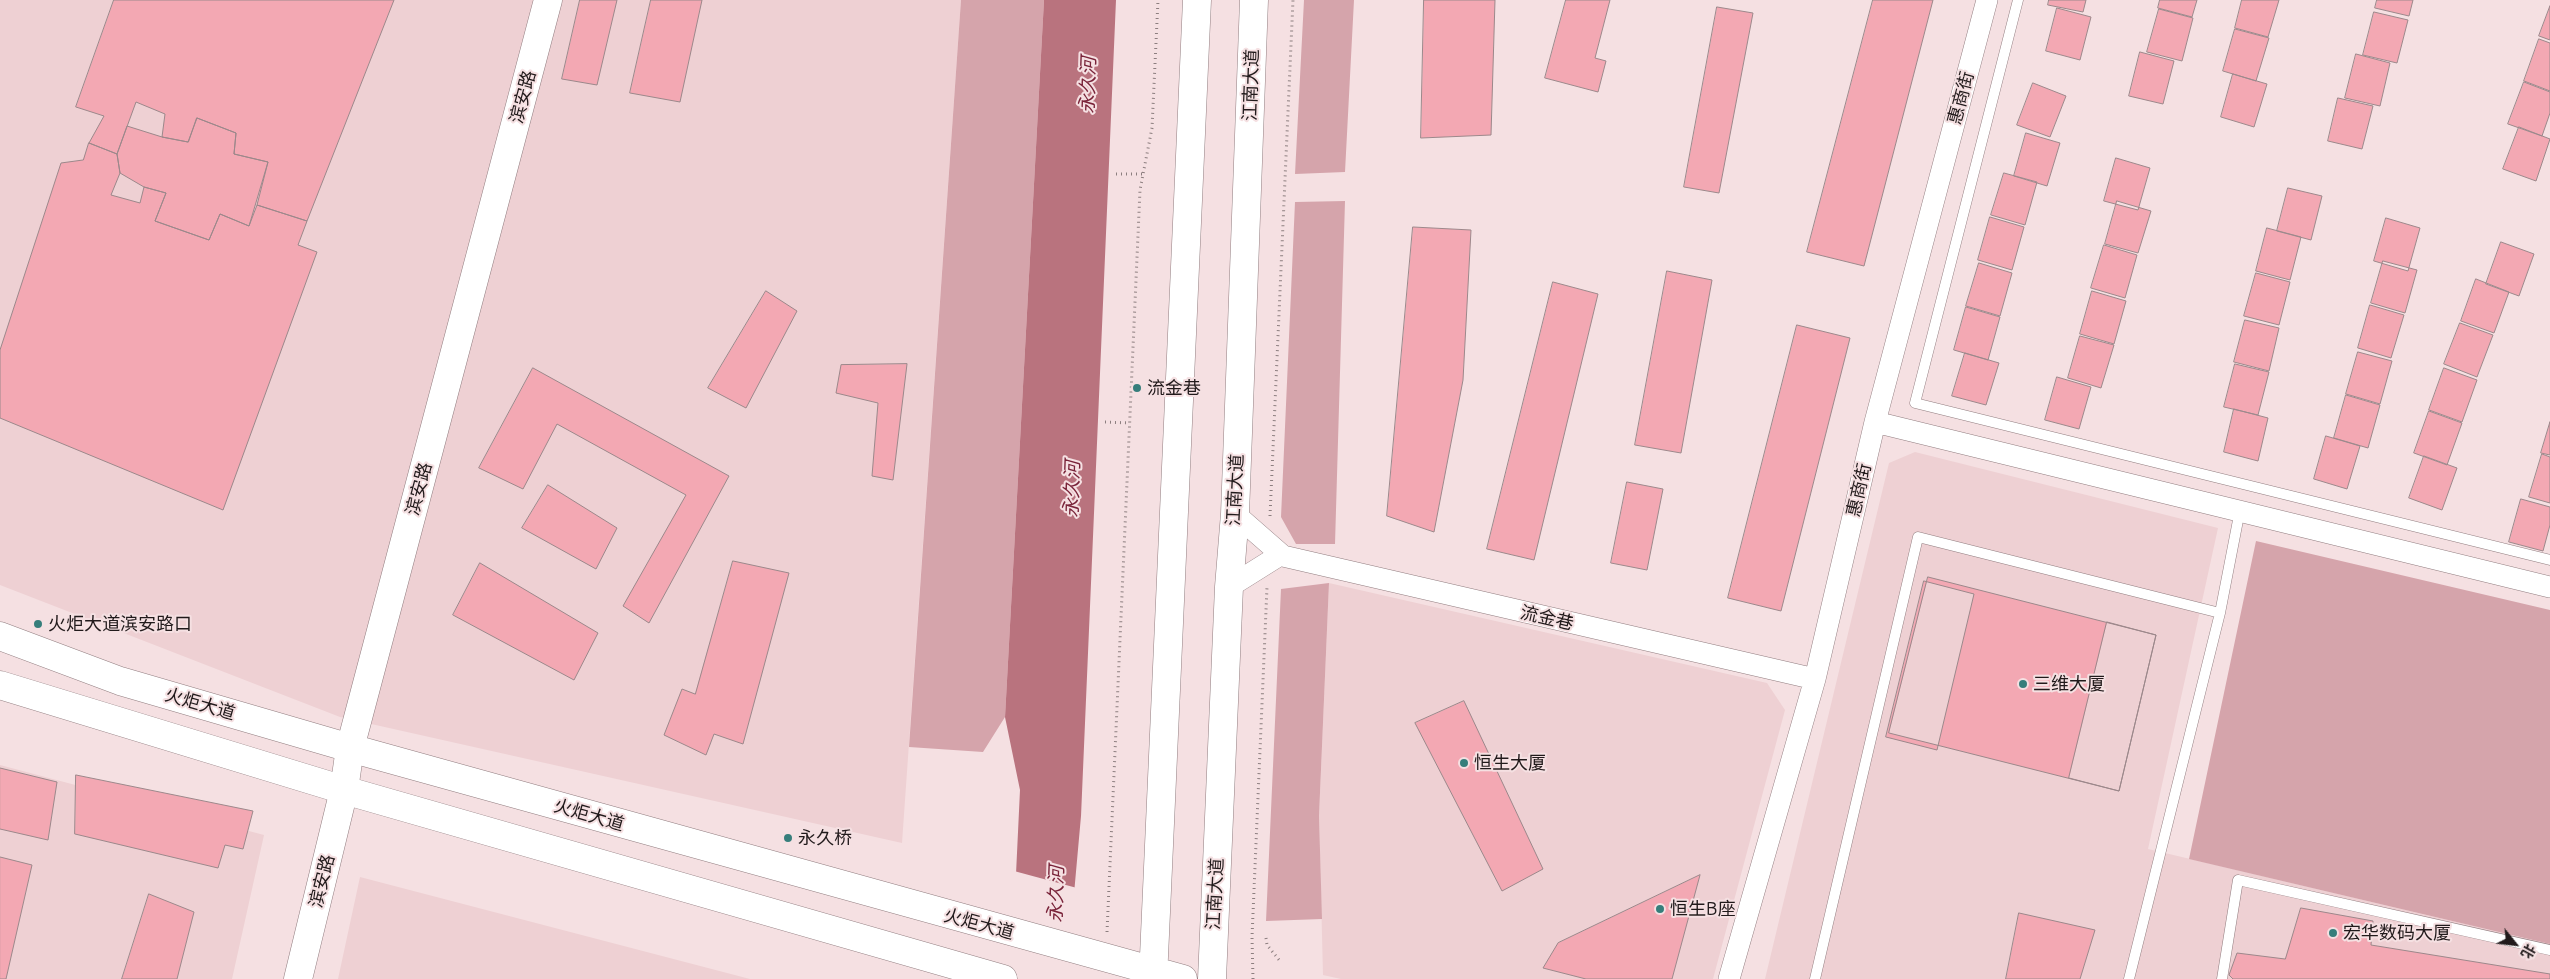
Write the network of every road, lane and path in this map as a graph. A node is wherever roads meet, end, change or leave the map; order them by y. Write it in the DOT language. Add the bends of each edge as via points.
graph roads {
  1 [pos="548,0"];
  2 [pos="1158,0"];
  3 [pos="1197,0"];
  4 [pos="1254,0"];
  5 [pos="1293,0"];
  6 [pos="1987,0"];
  7 [pos="2018,0"];
  8 [pos="1116,174"];
  9 [pos="1144,174"];
  10 [pos="1105,422"];
  11 [pos="1876,422"];
  12 [pos="1130,423"];
  13 [pos="2240,510"];
  14 [pos="1235,514"];
  15 [pos="1272,555"];
  16 [pos="2550,560"];
  17 [pos="1229,587"];
  18 [pos="2550,587"];
  19 [pos="2220,613"];
  20 [pos="0,636"];
  21 [pos="1815,680"];
  22 [pos="0,685"];
  23 [pos="350,748"];
  24 [pos="344,790"];
  25 [pos="1266,938"];
  26 [pos="2550,950"];
  27 [pos="1099,956"];
  28 [pos="1280,961"];
  29 [pos="1154,975"];
  30 [pos="992,976"];
  31 [pos="298,979"];
  32 [pos="1183,979"];
  33 [pos="1212,979"];
  34 [pos="1253,979"];
  35 [pos="1729,979"];
  36 [pos="1815,979"];
  37 [pos="2128,979"];
  38 [pos="2222,979"];
  1 -- 23 [label="main road, 滨安路"];
  2 -- 9 [label="path" via="1152,128"];
  3 -- 29 [label="main road"];
  4 -- 14 [label="main road, 江南大道"];
  5 -- 15 [label="path"];
  6 -- 11 [label="street, 惠商街"];
  7 -- 16 [label="lane" via="1914,403"];
  8 -- 9 [label="path"];
  9 -- 12 [label="path" via="1140,190"];
  10 -- 12 [label="path"];
  11 -- 13 [label="street"];
  11 -- 21 [label="street, 惠商街"];
  12 -- 27 [label="path" via="1107,909"];
  13 -- 18 [label="street"];
  13 -- 19 [label="lane"];
  14 -- 15 [label="street"];
  14 -- 17 [label="main road, 江南大道"];
  15 -- 17 [label="street"];
  15 -- 21 [label="street, 流金巷"];
  15 -- 34 [label="path" via="1252,937"];
  17 -- 33 [label="main road, 江南大道"];
  19 -- 36 [label="lane" via="1918,536"];
  19 -- 37 [label="lane"];
  20 -- 23 [label="main road, 火炬大道" via="120,681"];
  21 -- 35 [label="street, 惠商街"];
  22 -- 24 [label="main road"];
  23 -- 24 [label="main road, 滨安路"];
  23 -- 27 [label="main road, 火炬大道"];
  24 -- 30 [label="main road"];
  24 -- 31 [label="main road, 滨安路"];
  25 -- 28 [label="path"];
  26 -- 38 [label="lane" via="2238,880"];
  27 -- 29 [label="main road, 火炬大道"];
  29 -- 32 [label="main road, 火炬大道"];
}
